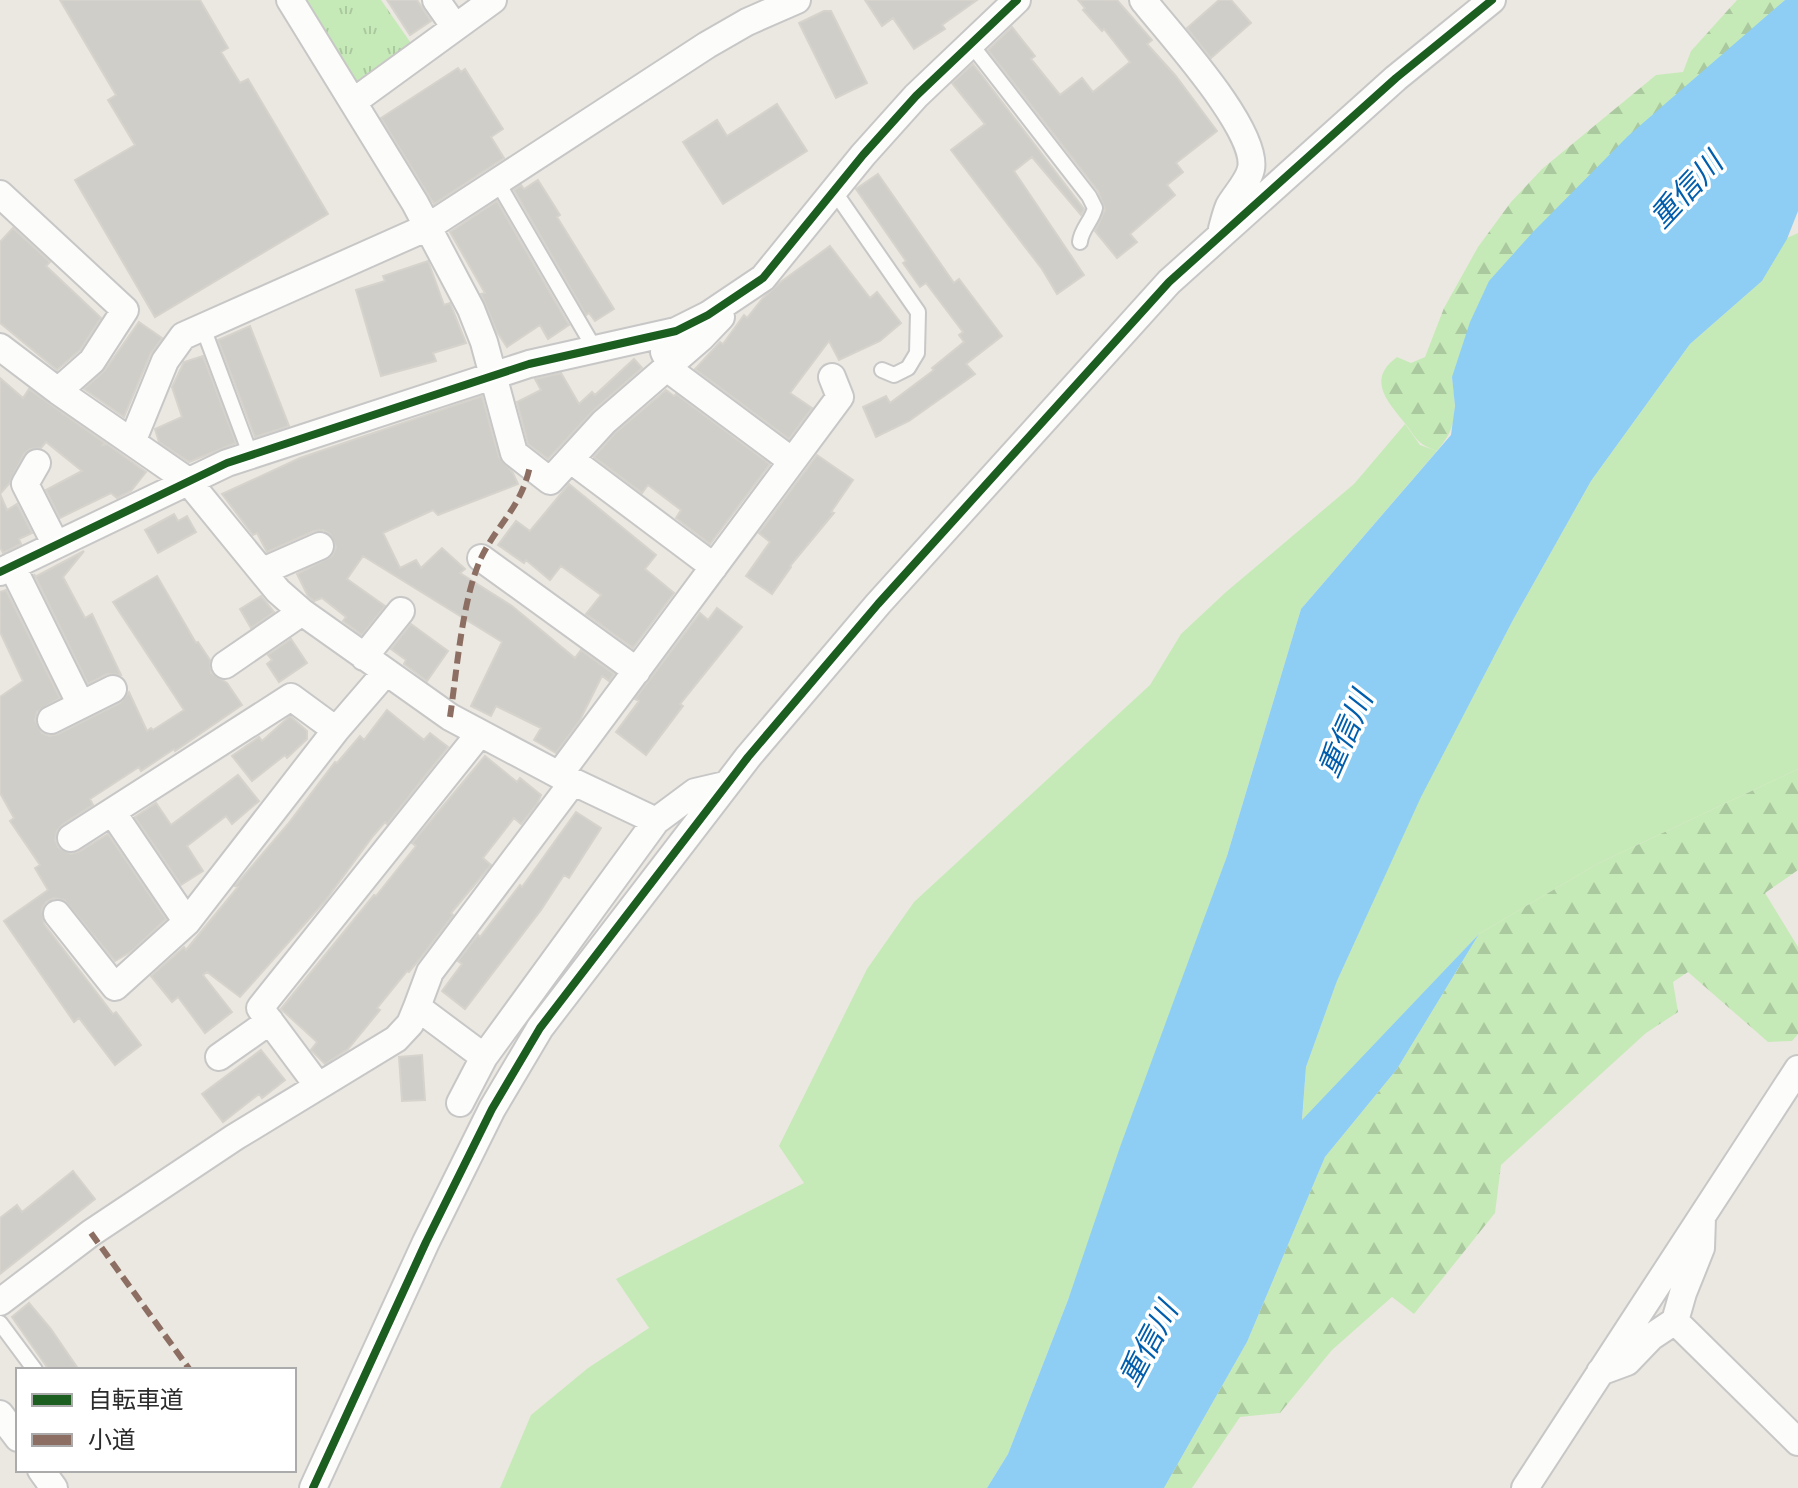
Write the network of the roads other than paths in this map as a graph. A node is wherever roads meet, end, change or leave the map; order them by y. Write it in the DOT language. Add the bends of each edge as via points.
graph roads {
  1 [pos="290,0"];
  2 [pos="436,0"];
  3 [pos="493,0"];
  4 [pos="797,0"];
  5 [pos="1017,0"];
  6 [pos="1143,0"];
  7 [pos="1492,0"];
  8 [pos="455,27"];
  9 [pos="970,43"];
  10 [pos="353,102"];
  11 [pos="498,183"];
  12 [pos="834,191"];
  13 [pos="0,194"];
  14 [pos="428,227"];
  15 [pos="1222,233"];
  16 [pos="1080,242"];
  17 [pos="733,297"];
  18 [pos="202,325"];
  19 [pos="645,340"];
  20 [pos="0,347"];
  21 [pos="596,351"];
  22 [pos="670,364"];
  23 [pos="882,370"];
  24 [pos="493,376"];
  25 [pos="832,377"];
  26 [pos="58,391"];
  27 [pos="132,442"];
  28 [pos="251,456"];
  29 [pos="570,459"];
  30 [pos="792,461"];
  31 [pos="37,463"];
  32 [pos="188,481"];
  33 [pos="56,545"];
  34 [pos="320,546"];
  35 [pos="481,558"];
  36 [pos="714,567"];
  37 [pos="6,569"];
  38 [pos="263,571"];
  39 [pos="401,611"];
  40 [pos="302,612"];
  41 [pos="364,657"];
  42 [pos="225,665"];
  43 [pos="637,671"];
  44 [pos="386,672"];
  45 [pos="113,689"];
  46 [pos="81,705"];
  47 [pos="51,720"];
  48 [pos="336,730"];
  49 [pos="480,733"];
  50 [pos="566,779"];
  51 [pos="725,785"];
  52 [pos="113,813"];
  53 [pos="656,821"];
  54 [pos="71,838"];
  55 [pos="57,914"];
  56 [pos="187,922"];
  57 [pos="417,1007"];
  58 [pos="270,1021"];
  59 [pos="219,1057"];
  60 [pos="484,1057"];
  61 [pos="1798,1069"];
  62 [pos="318,1086"];
  63 [pos="460,1103"];
  64 [pos="1702,1214"];
  65 [pos="0,1302"];
  66 [pos="1675,1321"];
  67 [pos="0,1323"];
  68 [pos="34,1368"];
  69 [pos="1600,1372"];
  70 [pos="0,1414"];
  71 [pos="16,1435"];
  72 [pos="1798,1442"];
  73 [pos="313,1488"];
  74 [pos="1525,1488"];
  1 -- 10 [label="street"];
  2 -- 8 [label="street"];
  3 -- 8 [label="street"];
  4 -- 11 [label="street" via="707,45"];
  5 -- 9 [label="street"];
  6 -- 15 [label="street" via="1228,107 1248,145 1251,172 1228,208"];
  7 -- 15 [label="street"];
  8 -- 10 [label="street"];
  9 -- 12 [label="street"];
  9 -- 16 [label="lane" via="1089,196 1093,220"];
  10 -- 14 [label="street"];
  11 -- 14 [label="street"];
  11 -- 21 [label="lane"];
  12 -- 17 [label="street" via="763,278"];
  12 -- 23 [label="lane" via="918,312 917,353 908,368 894,375"];
  13 -- 26 [label="street" via="87,293 125,310 92,361"];
  14 -- 18 [label="street"];
  14 -- 24 [label="street" via="471,309"];
  15 -- 51 [label="street" via="1115,339"];
  17 -- 19 [label="street" via="676,331"];
  17 -- 22 [label="street" via="721,317"];
  18 -- 27 [label="street" via="172,348"];
  18 -- 28 [label="lane"];
  19 -- 21 [label="street"];
  19 -- 22 [label="street" via="662,347"];
  20 -- 26 [label="street"];
  21 -- 24 [label="street"];
  22 -- 29 [label="street"];
  22 -- 30 [label="street" via="675,374"];
  24 -- 28 [label="street"];
  24 -- 29 [label="street" via="514,453 550,481"];
  25 -- 30 [label="street" via="840,397"];
  26 -- 27 [label="street"];
  27 -- 32 [label="street"];
  28 -- 32 [label="street"];
  29 -- 36 [label="street"];
  30 -- 36 [label="street"];
  31 -- 33 [label="street" via="25,484"];
  32 -- 33 [label="street"];
  32 -- 38 [label="street"];
  33 -- 37 [label="street"];
  34 -- 38 [label="street"];
  35 -- 43 [label="street"];
  36 -- 43 [label="street"];
  37 -- 46 [label="street"];
  38 -- 40 [label="street"];
  39 -- 41 [label="street"];
  40 -- 41 [label="street"];
  40 -- 42 [label="street"];
  41 -- 44 [label="street"];
  43 -- 50 [label="street"];
  44 -- 48 [label="street"];
  44 -- 49 [label="street"];
  45 -- 46 [label="street"];
  46 -- 47 [label="street"];
  48 -- 52 [label="street" via="291,697"];
  48 -- 56 [label="street"];
  49 -- 50 [label="street"];
  49 -- 58 [label="street" via="260,1008"];
  50 -- 53 [label="street"];
  50 -- 57 [label="street" via="430,972"];
  51 -- 53 [label="street" via="695,792"];
  51 -- 73 [label="street" via="540,1028 492,1109"];
  52 -- 54 [label="street"];
  52 -- 56 [label="street"];
  53 -- 60 [label="street"];
  55 -- 56 [label="street" via="115,987"];
  57 -- 60 [label="street"];
  57 -- 62 [label="street" via="396,1039"];
  58 -- 59 [label="street"];
  58 -- 62 [label="street"];
  60 -- 63 [label="street"];
  61 -- 64 [label="street"];
  62 -- 65 [label="street" via="91,1233"];
  64 -- 66 [label="street" via="1701,1248"];
  64 -- 69 [label="street"];
  66 -- 69 [label="street" via="1627,1362"];
  66 -- 72 [label="street"];
  67 -- 68 [label="lane"];
  69 -- 74 [label="street"];
  70 -- 71 [label="street"];
}
